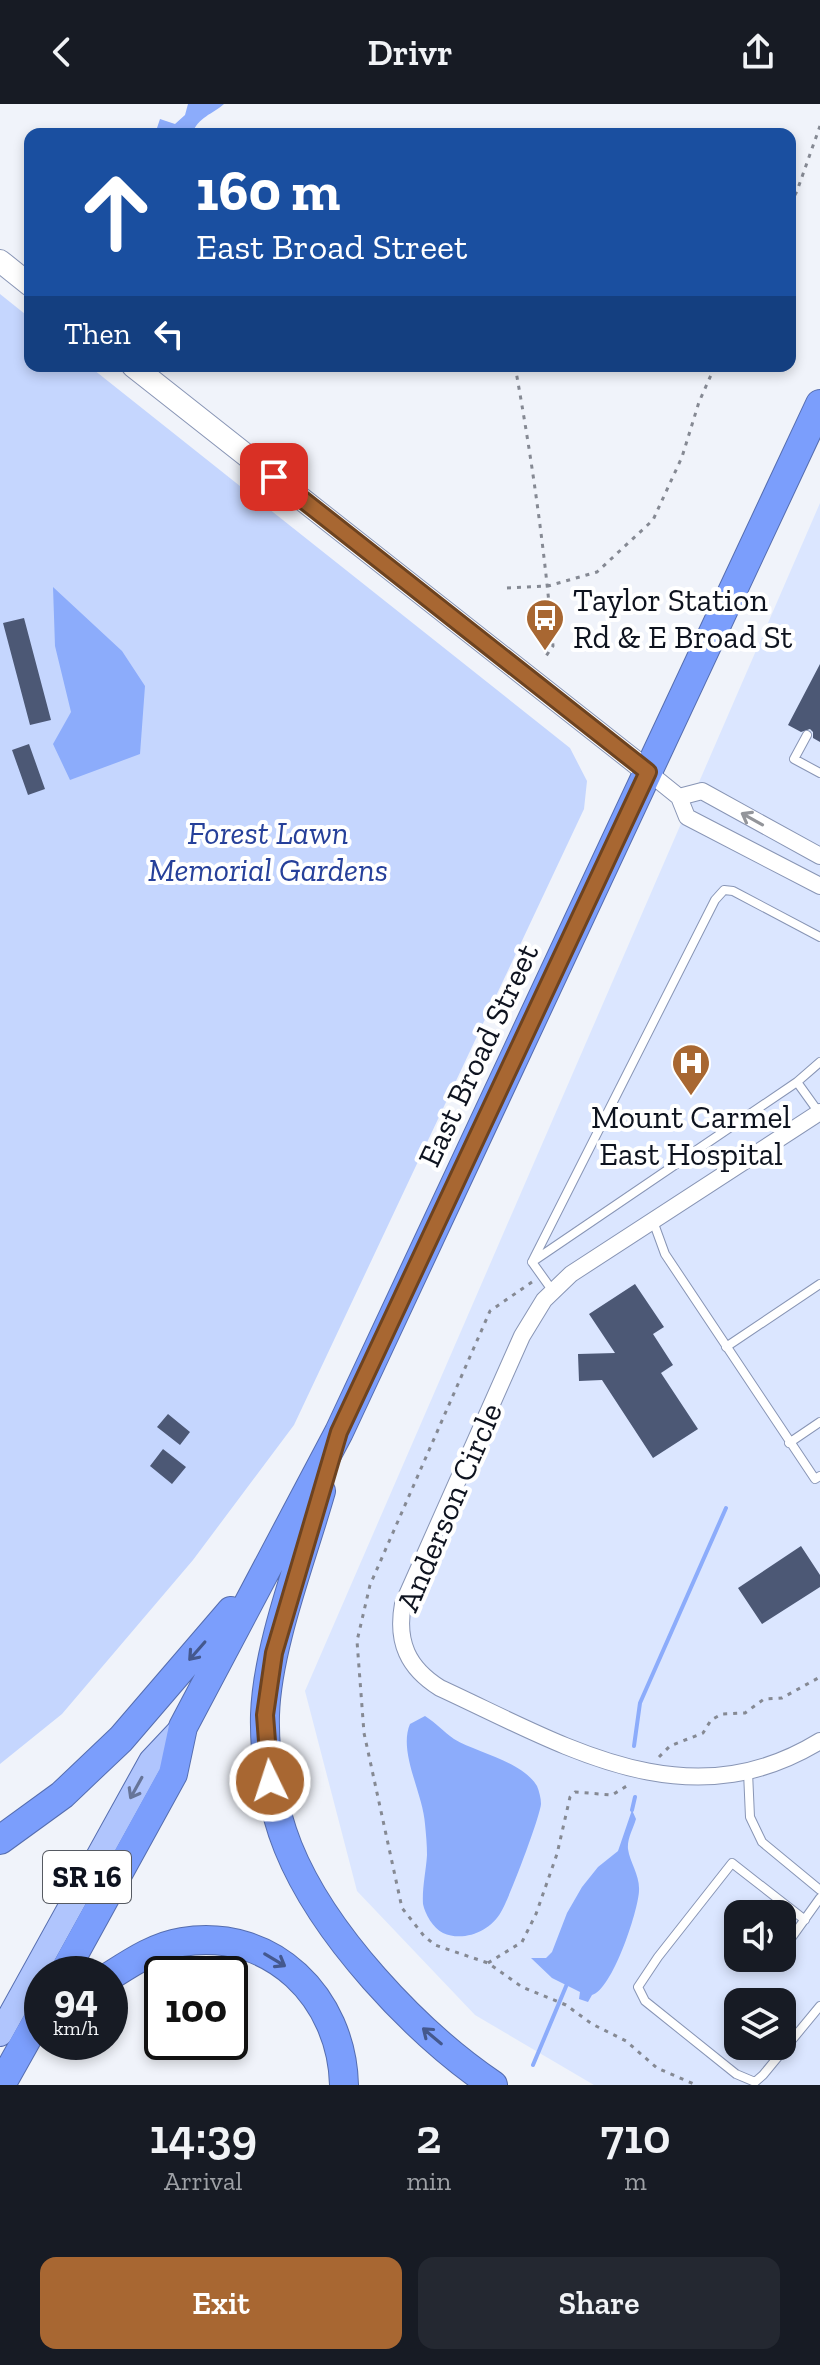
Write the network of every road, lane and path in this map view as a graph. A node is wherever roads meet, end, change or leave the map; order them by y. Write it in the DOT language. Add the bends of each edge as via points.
graph roads {
  1 [pos="820,126"];
  2 [pos="796,193"];
  3 [pos="0,261"];
  4 [pos="24,280"];
  5 [pos="141,372"];
  6 [pos="516,372"];
  7 [pos="712,372"];
  8 [pos="820,404"];
  9 [pos="812,445"];
  10 [pos="548,586"];
  11 [pos="507,588"];
  12 [pos="546,656"];
  13 [pos="807,735"];
  14 [pos="648,772"];
  15 [pos="820,773"];
  16 [pos="679,797"];
  17 [pos="820,856"];
  18 [pos="820,886"];
  19 [pos="820,937"];
  20 [pos="820,1062"];
  21 [pos="797,1082"];
  22 [pos="820,1113"];
  23 [pos="653,1221"];
  24 [pos="532,1262"];
  25 [pos="540,1275"];
  26 [pos="820,1284"];
  27 [pos="552,1290"];
  28 [pos="726,1347"];
  29 [pos="820,1422"];
  30 [pos="339,1432"];
  31 [pos="789,1443"];
  32 [pos="820,1476"];
  33 [pos="266,1571"];
  34 [pos="820,1677"];
  35 [pos="183,1727"];
  36 [pos="820,1741"];
  37 [pos="644,1772"];
  38 [pos="748,1772"];
  39 [pos="0,1840"];
  40 [pos="820,1890"];
  41 [pos="820,1898"];
  42 [pos="805,1920"];
  43 [pos="796,1932"];
  44 [pos="73,1956"];
  45 [pos="488,1963"];
  46 [pos="128,1965"];
  47 [pos="820,2006"];
  48 [pos="0,2034"];
  49 [pos="24,2044"];
  50 [pos="32,2060"];
  51 [pos="1,2085"];
  52 [pos="14,2085"];
  53 [pos="344,2085"];
  54 [pos="493,2085"];
  55 [pos="696,2085"];
  1 -- 2 [label="path"];
  3 -- 4 [label="main road"];
  5 -- 14 [label="main road"];
  6 -- 10 [label="path"];
  7 -- 10 [label="path" via="653,520 597,572"];
  8 -- 9 [label="highway, East Broad Street / SR 16"];
  9 -- 14 [label="highway, East Broad Street / SR 16"];
  10 -- 11 [label="path"];
  10 -- 12 [label="path" via="553,646"];
  13 -- 15 [label="lane" via="794,759"];
  14 -- 16 [label="street"];
  14 -- 30 [label="highway, East Broad Street / SR 16"];
  17 -- 16 [label="street, one-way" via="702,791"];
  16 -- 18 [label="street" via="687,817"];
  19 -- 24 [label="lane" via="733,891 724,890 715,900"];
  20 -- 21 [label="lane"];
  21 -- 22 [label="lane"];
  21 -- 24 [label="lane"];
  22 -- 23 [label="street, Anderson Circle"];
  23 -- 27 [label="street, Anderson Circle"];
  23 -- 28 [label="lane" via="665,1254"];
  24 -- 25 [label="lane"];
  25 -- 27 [label="lane"];
  25 -- 45 [label="path" via="490,1311 370,1585 357,1641 364,1733 402,1908 435,1945"];
  26 -- 28 [label="lane"];
  27 -- 37 [label="street, Anderson Circle" via="522,1336 403,1604 400,1635 411,1664 440,1688 591,1757"];
  28 -- 31 [label="lane"];
  29 -- 31 [label="lane"];
  30 -- 33 [label="highway, East Broad Street / SR 16"];
  54 -- 30 [label="highway, one-way" via="419,2025 350,1948 298,1866 270,1781 265,1715 274,1653"];
  31 -- 32 [label="lane" via="815,1479"];
  33 -- 35 [label="highway, East Broad Street / SR 16"];
  33 -- 39 [label="highway, one-way" via="121,1739 62,1795"];
  34 -- 37 [label="path" via="782,1698 764,1699 745,1713 722,1714 703,1733 670,1746"];
  35 -- 44 [label="highway, East Broad Street / SR 16" via="173,1774"];
  35 -- 48 [label="main road, East Broad Street / SR 16, one-way" via="151,1761"];
  36 -- 38 [label="street, Anderson Circle"];
  37 -- 38 [label="street, Anderson Circle" via="701,1777"];
  37 -- 45 [label="path" via="612,1795 575,1792 570,1797 557,1854 529,1928 514,1949"];
  38 -- 40 [label="lane" via="750,1817 762,1842"];
  41 -- 42 [label="lane"];
  42 -- 43 [label="lane"];
  42 -- 47 [label="lane" via="732,1863 638,1987 645,2001 736,2074 755,2082"];
  45 -- 55 [label="path" via="522,1987 566,2005 626,2041 657,2068"];
  46 -- 53 [label="highway, one-way" via="181,1942 218,1941 263,1953 298,1977 322,2003 341,2051"];
  49 -- 51 [label="highway"];
  50 -- 52 [label="highway"];
}
